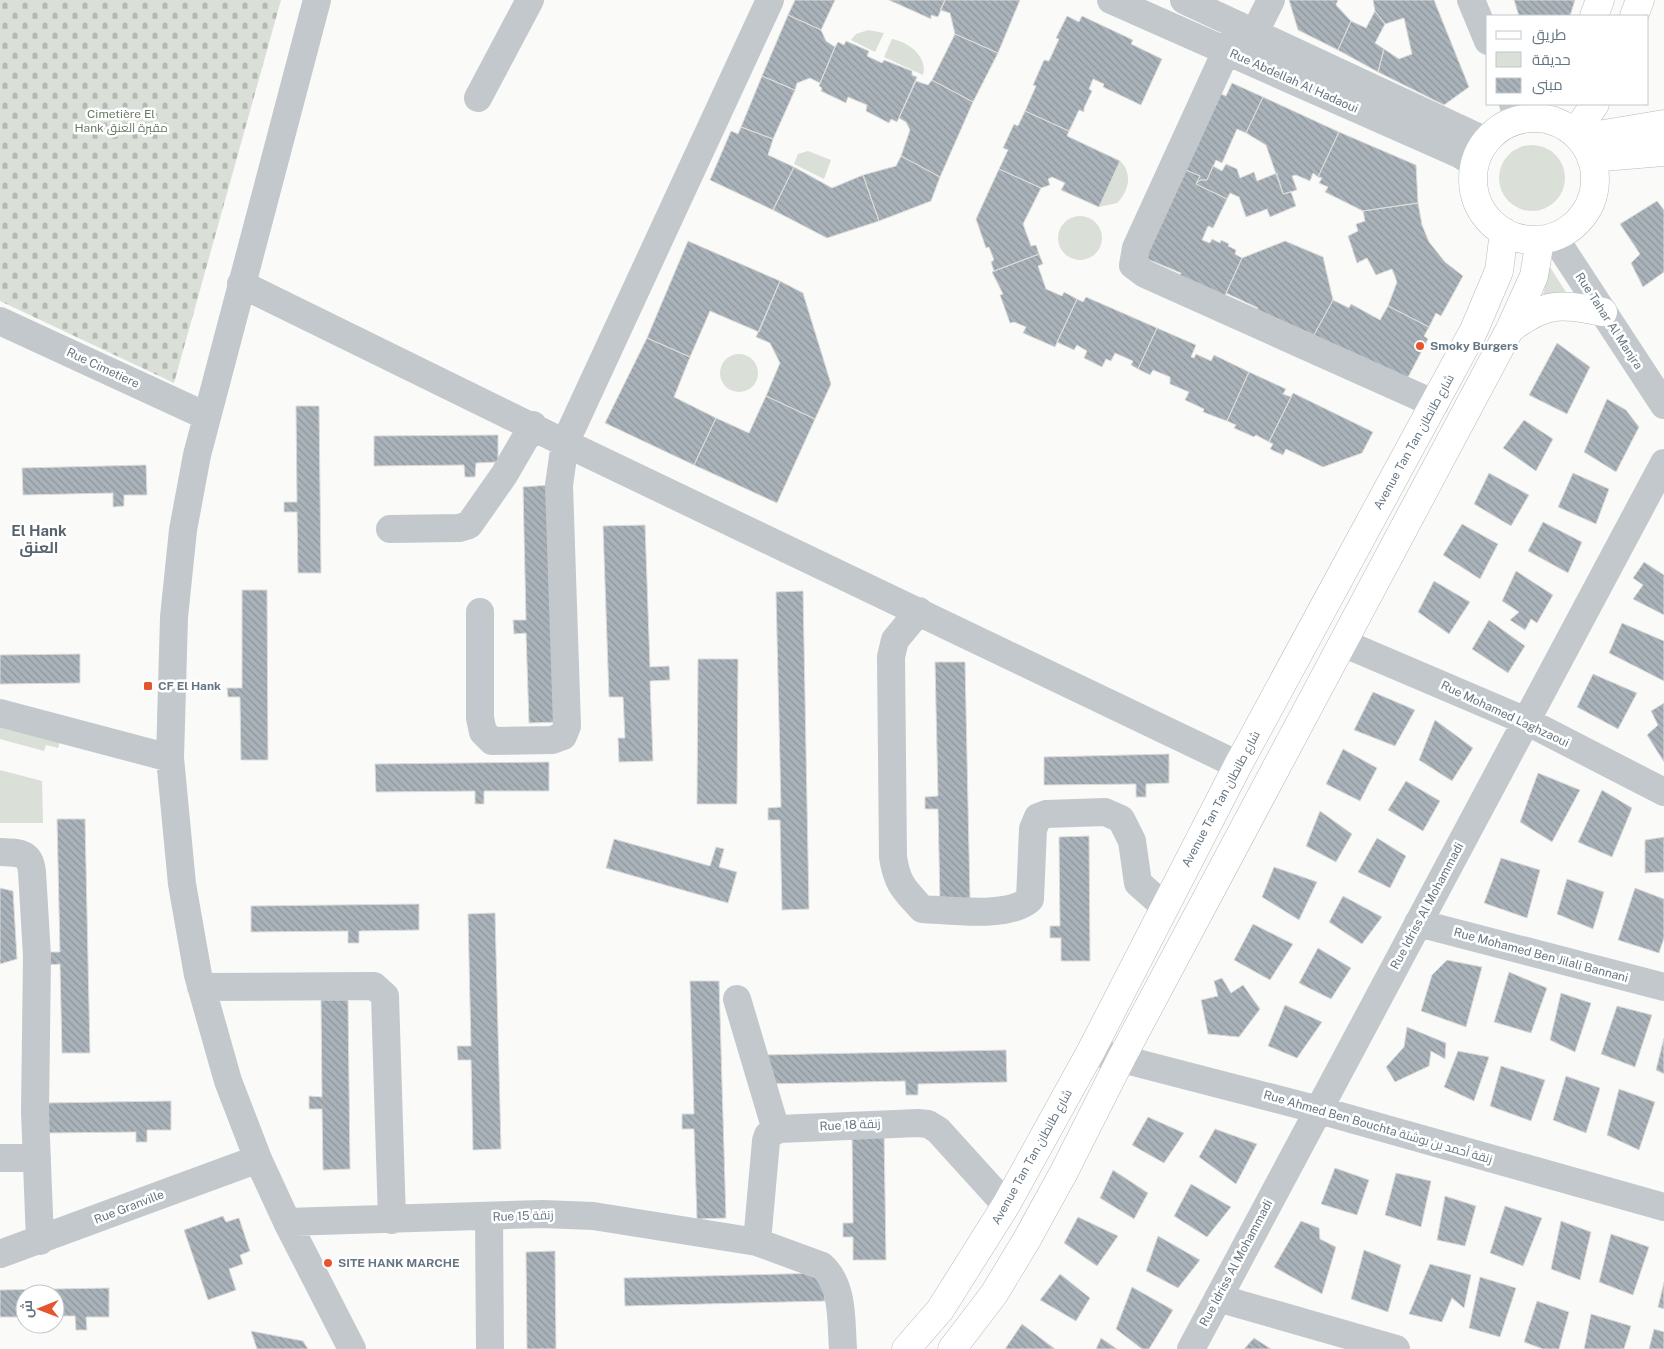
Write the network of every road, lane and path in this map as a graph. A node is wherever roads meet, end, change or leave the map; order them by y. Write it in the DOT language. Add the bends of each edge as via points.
graph roads {
  1 [pos="317,0"];
  2 [pos="530,0"];
  3 [pos="770,0"];
  4 [pos="1111,0"];
  5 [pos="1184,0"];
  6 [pos="1271,0"];
  7 [pos="1471,0"];
  8 [pos="1600,0"];
  9 [pos="1640,0"];
  10 [pos="1594,15"];
  11 [pos="1634,15"];
  12 [pos="1246,29"];
  13 [pos="1486,36"];
  14 [pos="1234,54"];
  15 [pos="478,98"];
  16 [pos="1594,105"];
  17 [pos="1517,112"];
  18 [pos="1664,124"];
  19 [pos="1572,131"];
  20 [pos="1664,152"];
  21 [pos="1481,153"];
  22 [pos="1504,232"];
  23 [pos="1547,238"];
  24 [pos="241,284"];
  25 [pos="1603,312"];
  26 [pos="0,321"];
  27 [pos="1510,328"];
  28 [pos="1434,404"];
  29 [pos="1664,404"];
  30 [pos="206,416"];
  31 [pos="533,425"];
  32 [pos="565,442"];
  33 [pos="1664,464"];
  34 [pos="390,529"];
  35 [pos="918,611"];
  36 [pos="480,612"];
  37 [pos="1343,643"];
  38 [pos="0,713"];
  39 [pos="1526,721"];
  40 [pos="170,758"];
  41 [pos="1238,765"];
  42 [pos="1664,792"];
  43 [pos="0,852"];
  44 [pos="1165,907"];
  45 [pos="1418,923"];
  46 [pos="201,986"];
  47 [pos="1664,987"];
  48 [pos="737,999"];
  49 [pos="1091,1051"];
  50 [pos="1122,1057"];
  51 [pos="1319,1110"];
  52 [pos="776,1130"];
  53 [pos="0,1158"];
  54 [pos="37,1158"];
  55 [pos="258,1159"];
  56 [pos="1006,1205"];
  57 [pos="1664,1207"];
  58 [pos="489,1217"];
  59 [pos="392,1220"];
  60 [pos="287,1222"];
  61 [pos="40,1241"];
  62 [pos="757,1242"];
  63 [pos="0,1254"];
  64 [pos="1218,1298"];
  65 [pos="352,1349"];
  66 [pos="490,1349"];
  67 [pos="843,1349"];
  68 [pos="906,1349"];
  69 [pos="952,1349"];
  70 [pos="1191,1349"];
  71 [pos="1396,1349"];
  1 -- 24 [label="street"];
  2 -- 15 [label="street"];
  3 -- 32 [label="street"];
  4 -- 14 [label="street, Rue Abdellah Al Hadaoui"];
  5 -- 12 [label="street, Rue Abdellah Al Hadaoui"];
  6 -- 12 [label="street"];
  7 -- 13 [label="street"];
  8 -- 10 [label="main road"];
  9 -- 11 [label="main road"];
  12 -- 14 [label="street"];
  12 -- 21 [label="street, Rue Abdellah Al Hadaoui"];
  14 -- 21 [label="street, Rue Abdellah Al Hadaoui" via="1460,154"];
  14 -- 28 [label="street" via="1136,248 1133,265 1145,274"];
  16 -- 19 [label="main road"];
  17 -- 19 [label="main road" via="1543,118"];
  17 -- 21 [label="main road"];
  18 -- 19 [label="main road"];
  19 -- 20 [label="main road"];
  19 -- 23 [label="main road" via="1595,182 1590,205 1575,225"];
  21 -- 22 [label="main road" via="1474,191 1485,215"];
  22 -- 23 [label="main road" via="1528,240"];
  22 -- 28 [label="main road, Avenue Tan Tan شارع طانطان" via="1499,271 1489,299"];
  23 -- 25 [label="street, Rue Tahar Al Manjra"];
  23 -- 27 [label="main road"];
  24 -- 30 [label="street"];
  24 -- 31 [label="street"];
  25 -- 27 [label="main road" via="1553,306 1530,314"];
  25 -- 29 [label="street, Rue Tahar Al Manjra"];
  26 -- 30 [label="street, Rue Cimetiere"];
  27 -- 37 [label="main road"];
  28 -- 41 [label="main road, Avenue Tan Tan شارع طانطان"];
  30 -- 40 [label="street" via="183,530 174,617"];
  31 -- 32 [label="street"];
  31 -- 34 [label="street" via="504,475 469,524 459,528"];
  32 -- 35 [label="street"];
  32 -- 36 [label="street" via="559,485 567,726 563,736 552,740 492,741 483,732 480,718"];
  33 -- 39 [label="street, Rue Idriss Al Mohammadi"];
  35 -- 41 [label="street"];
  35 -- 44 [label="street" via="895,640 891,657 894,857 896,877 909,895 922,909 1007,911 1023,906 1030,899 1033,829 1038,817 1105,812 1121,819 1132,841 1138,883"];
  37 -- 39 [label="street, Rue Mohamed Laghzaoui"];
  37 -- 50 [label="main road"];
  38 -- 40 [label="street"];
  39 -- 42 [label="street, Rue Mohamed Laghzaoui"];
  39 -- 45 [label="street, Rue Idriss Al Mohammadi"];
  40 -- 46 [label="street" via="182,884"];
  41 -- 44 [label="main road, Avenue Tan Tan شارع طانطان"];
  43 -- 54 [label="street" via="24,855 30,858 31,864 37,956"];
  44 -- 49 [label="main road, Avenue Tan Tan شارع طانطان"];
  45 -- 47 [label="street, Rue Mohamed Ben Jilali Bannani"];
  45 -- 51 [label="street, Rue Idriss Al Mohammadi"];
  46 -- 55 [label="street" via="228,1081"];
  46 -- 59 [label="street" via="374,986 385,996"];
  48 -- 52 [label="street"];
  49 -- 50 [label="street, Rue Ahmed Ben Bouchta زنقة أحمد بن بوشتة"];
  49 -- 56 [label="main road, Avenue Tan Tan شارع طانطان"];
  50 -- 51 [label="street, Rue Ahmed Ben Bouchta زنقة أحمد بن بوشتة"];
  50 -- 69 [label="main road" via="1026,1241 994,1294"];
  51 -- 57 [label="street, Rue Ahmed Ben Bouchta زنقة أحمد بن بوشتة"];
  51 -- 64 [label="street, Rue Idriss Al Mohammadi"];
  52 -- 56 [label="street, Rue 18 زنقة" via="928,1124 946,1138"];
  52 -- 62 [label="street" via="768,1135 766,1141"];
  53 -- 54 [label="street"];
  54 -- 61 [label="street"];
  55 -- 60 [label="street"];
  55 -- 61 [label="street, Rue Granville"];
  56 -- 68 [label="main road, Avenue Tan Tan شارع طانطان" via="940,1310"];
  58 -- 59 [label="street, Rue 15 زنقة"];
  58 -- 62 [label="street, Rue 15 زنقة" via="593,1216"];
  58 -- 66 [label="street"];
  59 -- 60 [label="street, Rue 15 زنقة"];
  60 -- 65 [label="street"];
  61 -- 63 [label="street, Rue Granville"];
  62 -- 67 [label="street, Rue 15 زنقة" via="822,1266 829,1272 838,1293"];
  64 -- 70 [label="street, Rue Idriss Al Mohammadi"];
  64 -- 71 [label="street"];
}
